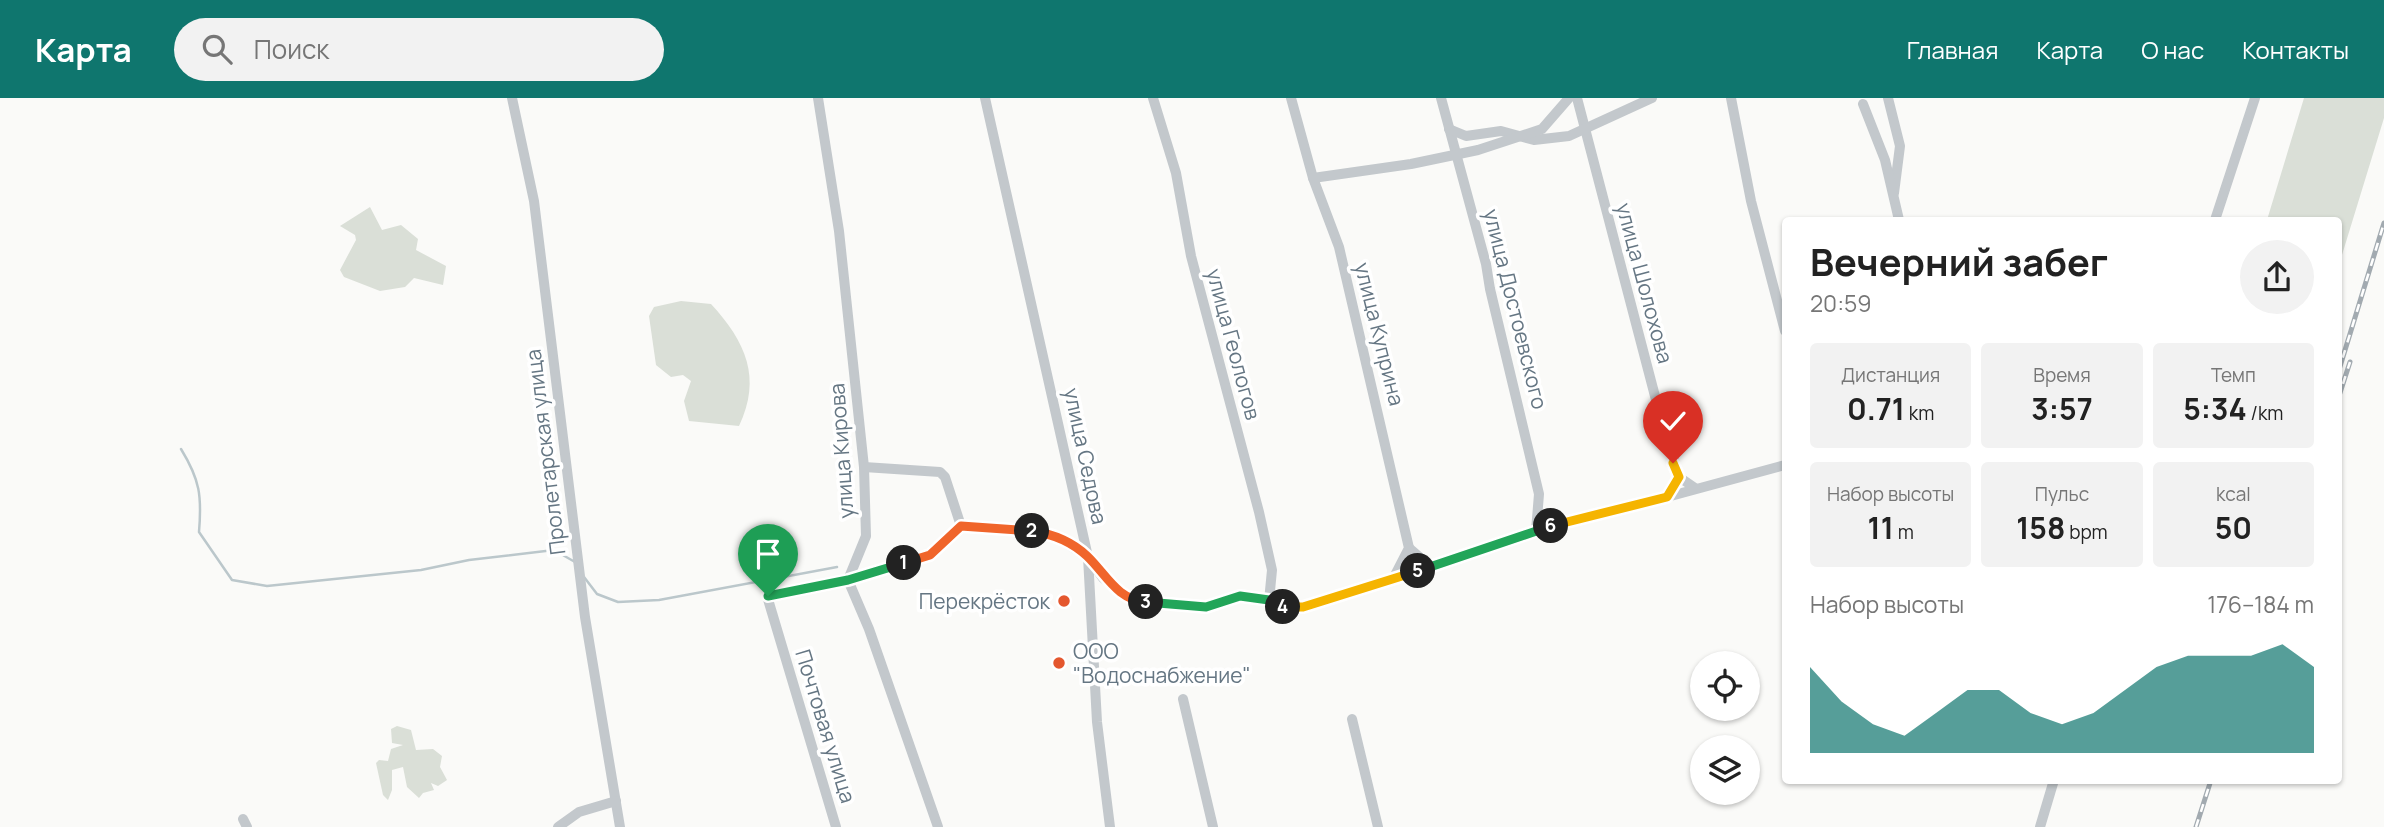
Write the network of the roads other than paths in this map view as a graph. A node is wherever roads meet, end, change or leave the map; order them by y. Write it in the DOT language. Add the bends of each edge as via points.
graph roads {
  1 [pos="512,98"];
  2 [pos="818,98"];
  3 [pos="985,98"];
  4 [pos="1153,98"];
  5 [pos="1291,98"];
  6 [pos="1441,98"];
  7 [pos="1569,98"];
  8 [pos="1577,98"];
  9 [pos="1652,98"];
  10 [pos="1731,98"];
  11 [pos="2255,98"];
  12 [pos="1888,99"];
  13 [pos="1864,104"];
  14 [pos="1583,128"];
  15 [pos="1449,129"];
  16 [pos="1517,137"];
  17 [pos="1456,156"];
  18 [pos="1312,178"];
  19 [pos="1893,199"];
  20 [pos="1898,217"];
  21 [pos="2216,217"];
  22 [pos="1782,320"];
  23 [pos="1782,466"];
  24 [pos="864,467"];
  25 [pos="1679,477"];
  26 [pos="1695,488"];
  27 [pos="1667,497"];
  28 [pos="961,526"];
  29 [pos="1536,531"];
  30 [pos="1409,548"];
  31 [pos="1088,556"];
  32 [pos="1432,567"];
  33 [pos="1104,578"];
  34 [pos="1393,579"];
  35 [pos="848,580"];
  36 [pos="1091,586"];
  37 [pos="1269,600"];
  38 [pos="1183,699"];
  39 [pos="1352,719"];
  40 [pos="2053,784"];
  41 [pos="616,801"];
  42 [pos="558,827"];
  43 [pos="620,827"];
  44 [pos="836,827"];
  45 [pos="937,827"];
  46 [pos="1110,827"];
  47 [pos="1213,827"];
  48 [pos="1378,827"];
  49 [pos="2040,827"];
  1 -- 41 [label="street, Пролетарская улица" via="534,201 584,609"];
  2 -- 24 [label="street, улица Кирова" via="839,231"];
  3 -- 31 [label="street, улица Седова"];
  4 -- 37 [label="street, улица Геологов" via="1176,173 1191,256 1259,512 1272,570"];
  5 -- 18 [label="street, улица Куприна"];
  6 -- 15 [label="street, улица Достоевского"];
  7 -- 16 [label="street" via="1542,129"];
  8 -- 14 [label="street, улица Шолохова"];
  9 -- 14 [label="street"];
  10 -- 22 [label="street" via="1751,201"];
  11 -- 21 [label="street"];
  12 -- 19 [label="street" via="1900,146"];
  13 -- 19 [label="street" via="1885,160"];
  14 -- 16 [label="street" via="1569,136"];
  14 -- 25 [label="street, улица Шолохова"];
  15 -- 16 [label="street" via="1466,136 1501,131"];
  15 -- 17 [label="street, улица Достоевского"];
  16 -- 17 [label="street"];
  17 -- 18 [label="street"];
  17 -- 29 [label="street, улица Достоевского" via="1539,494"];
  18 -- 30 [label="street, улица Куприна" via="1339,247"];
  19 -- 20 [label="street"];
  23 -- 26 [label="street"];
  24 -- 28 [label="street" via="940,471"];
  24 -- 35 [label="street, улица Кирова" via="866,536"];
  25 -- 26 [label="street"];
  25 -- 27 [label="street"];
  26 -- 27 [label="street"];
  27 -- 29 [label="street"];
  28 -- 31 [label="street" via="1052,534"];
  28 -- 35 [label="street" via="930,555"];
  29 -- 32 [label="street"];
  30 -- 32 [label="street"];
  30 -- 34 [label="street"];
  31 -- 33 [label="street"];
  31 -- 36 [label="street, улица Седова"];
  32 -- 34 [label="street"];
  33 -- 36 [label="street" via="1095,578"];
  33 -- 37 [label="street" via="1133,601 1206,607 1240,596"];
  34 -- 37 [label="street" via="1303,607 1282,607"];
  35 -- 44 [label="street, Почтовая улица" via="768,596"];
  35 -- 45 [label="street"];
  36 -- 46 [label="street, улица Седова" via="1097,722"];
  38 -- 47 [label="street"];
  39 -- 48 [label="street"];
  40 -- 49 [label="street"];
  41 -- 42 [label="street" via="579,812"];
  41 -- 43 [label="street, Пролетарская улица"];
}
